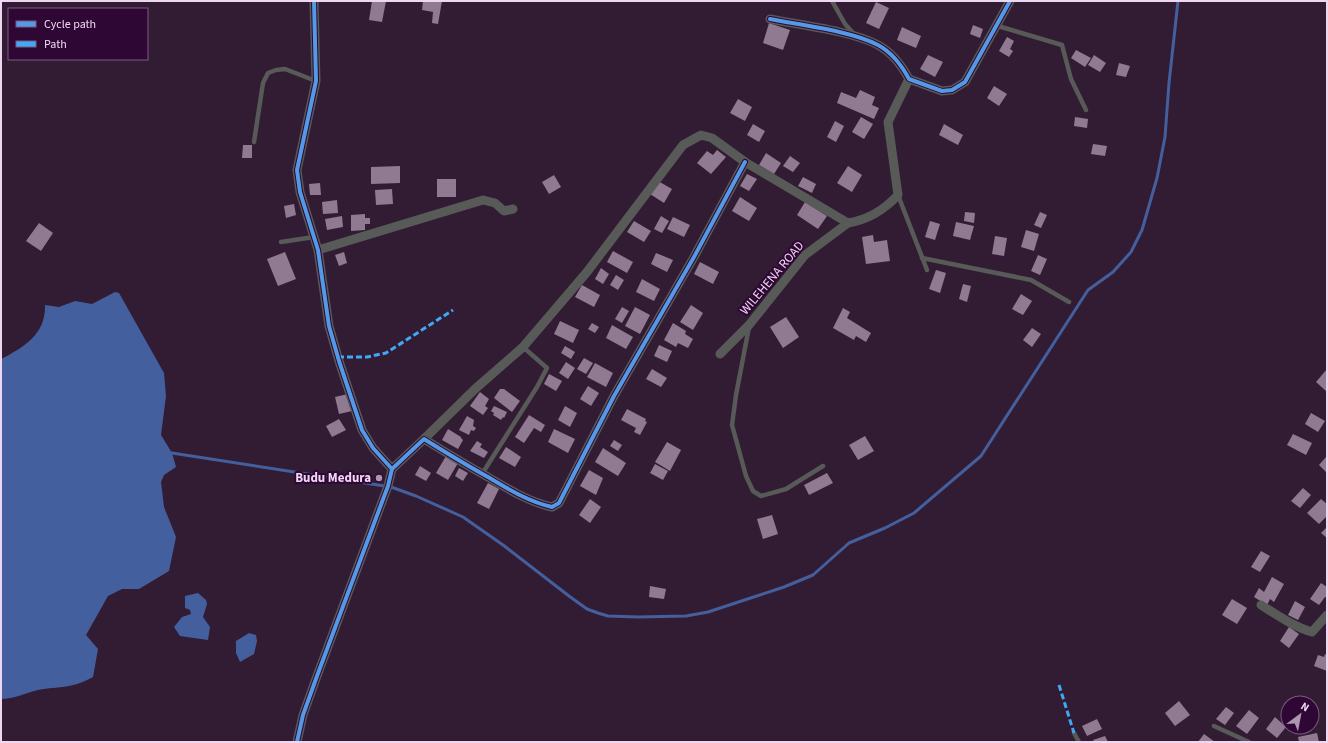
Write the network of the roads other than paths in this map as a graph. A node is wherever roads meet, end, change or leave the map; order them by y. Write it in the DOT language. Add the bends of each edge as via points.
graph roads {
  1 [pos="314,1"];
  2 [pos="832,1"];
  3 [pos="1010,1"];
  4 [pos="770,19"];
  5 [pos="998,26"];
  6 [pos="856,36"];
  7 [pos="909,79"];
  8 [pos="316,81"];
  9 [pos="1086,110"];
  10 [pos="254,142"];
  11 [pos="745,162"];
  12 [pos="898,195"];
  13 [pos="512,209"];
  14 [pos="848,223"];
  15 [pos="314,237"];
  16 [pos="282,242"];
  17 [pos="318,250"];
  18 [pos="922,258"];
  19 [pos="927,270"];
  20 [pos="1069,302"];
  21 [pos="749,325"];
  22 [pos="523,347"];
  23 [pos="720,354"];
  24 [pos="424,438"];
  25 [pos="823,466"];
  26 [pos="392,469"];
  27 [pos="482,474"];
  28 [pos="1261,605"];
  29 [pos="1327,615"];
  30 [pos="1214,726"];
  31 [pos="1074,733"];
  32 [pos="297,742"];
  33 [pos="1079,742"];
  34 [pos="1249,742"];
  1 -- 8 [label="street"];
  2 -- 6 [label="lane" via="845,24"];
  3 -- 5 [label="street"];
  4 -- 6 [label="street"];
  5 -- 7 [label="street" via="965,82 952,90 942,90"];
  5 -- 9 [label="lane" via="1062,45 1071,78"];
  6 -- 7 [label="street" via="879,45 902,66"];
  7 -- 12 [label="street" via="888,122"];
  8 -- 10 [label="lane" via="285,69 268,73 263,83"];
  8 -- 15 [label="street" via="297,170 300,192"];
  11 -- 14 [label="street"];
  11 -- 22 [label="street" via="712,138 701,135 683,145 587,272"];
  11 -- 27 [label="street" via="614,396 559,503 552,507 541,505"];
  12 -- 14 [label="street, WILEHENA ROAD" via="886,207 857,222"];
  12 -- 18 [label="lane"];
  13 -- 17 [label="street" via="504,210 495,203 483,200"];
  14 -- 21 [label="street, WILEHENA ROAD" via="805,255"];
  15 -- 16 [label="lane"];
  15 -- 17 [label="street"];
  17 -- 26 [label="street" via="329,326 362,430 373,448"];
  18 -- 19 [label="lane"];
  18 -- 20 [label="lane" via="1031,280"];
  21 -- 23 [label="street, WILEHENA ROAD"];
  21 -- 25 [label="lane" via="732,425 753,491 761,496 786,489"];
  22 -- 24 [label="street"];
  22 -- 27 [label="lane" via="547,368"];
  24 -- 26 [label="street"];
  24 -- 27 [label="street"];
  26 -- 32 [label="street" via="388,486 317,676"];
  28 -- 29 [label="street" via="1312,632"];
  30 -- 34 [label="lane"];
  31 -- 33 [label="lane"];
}
